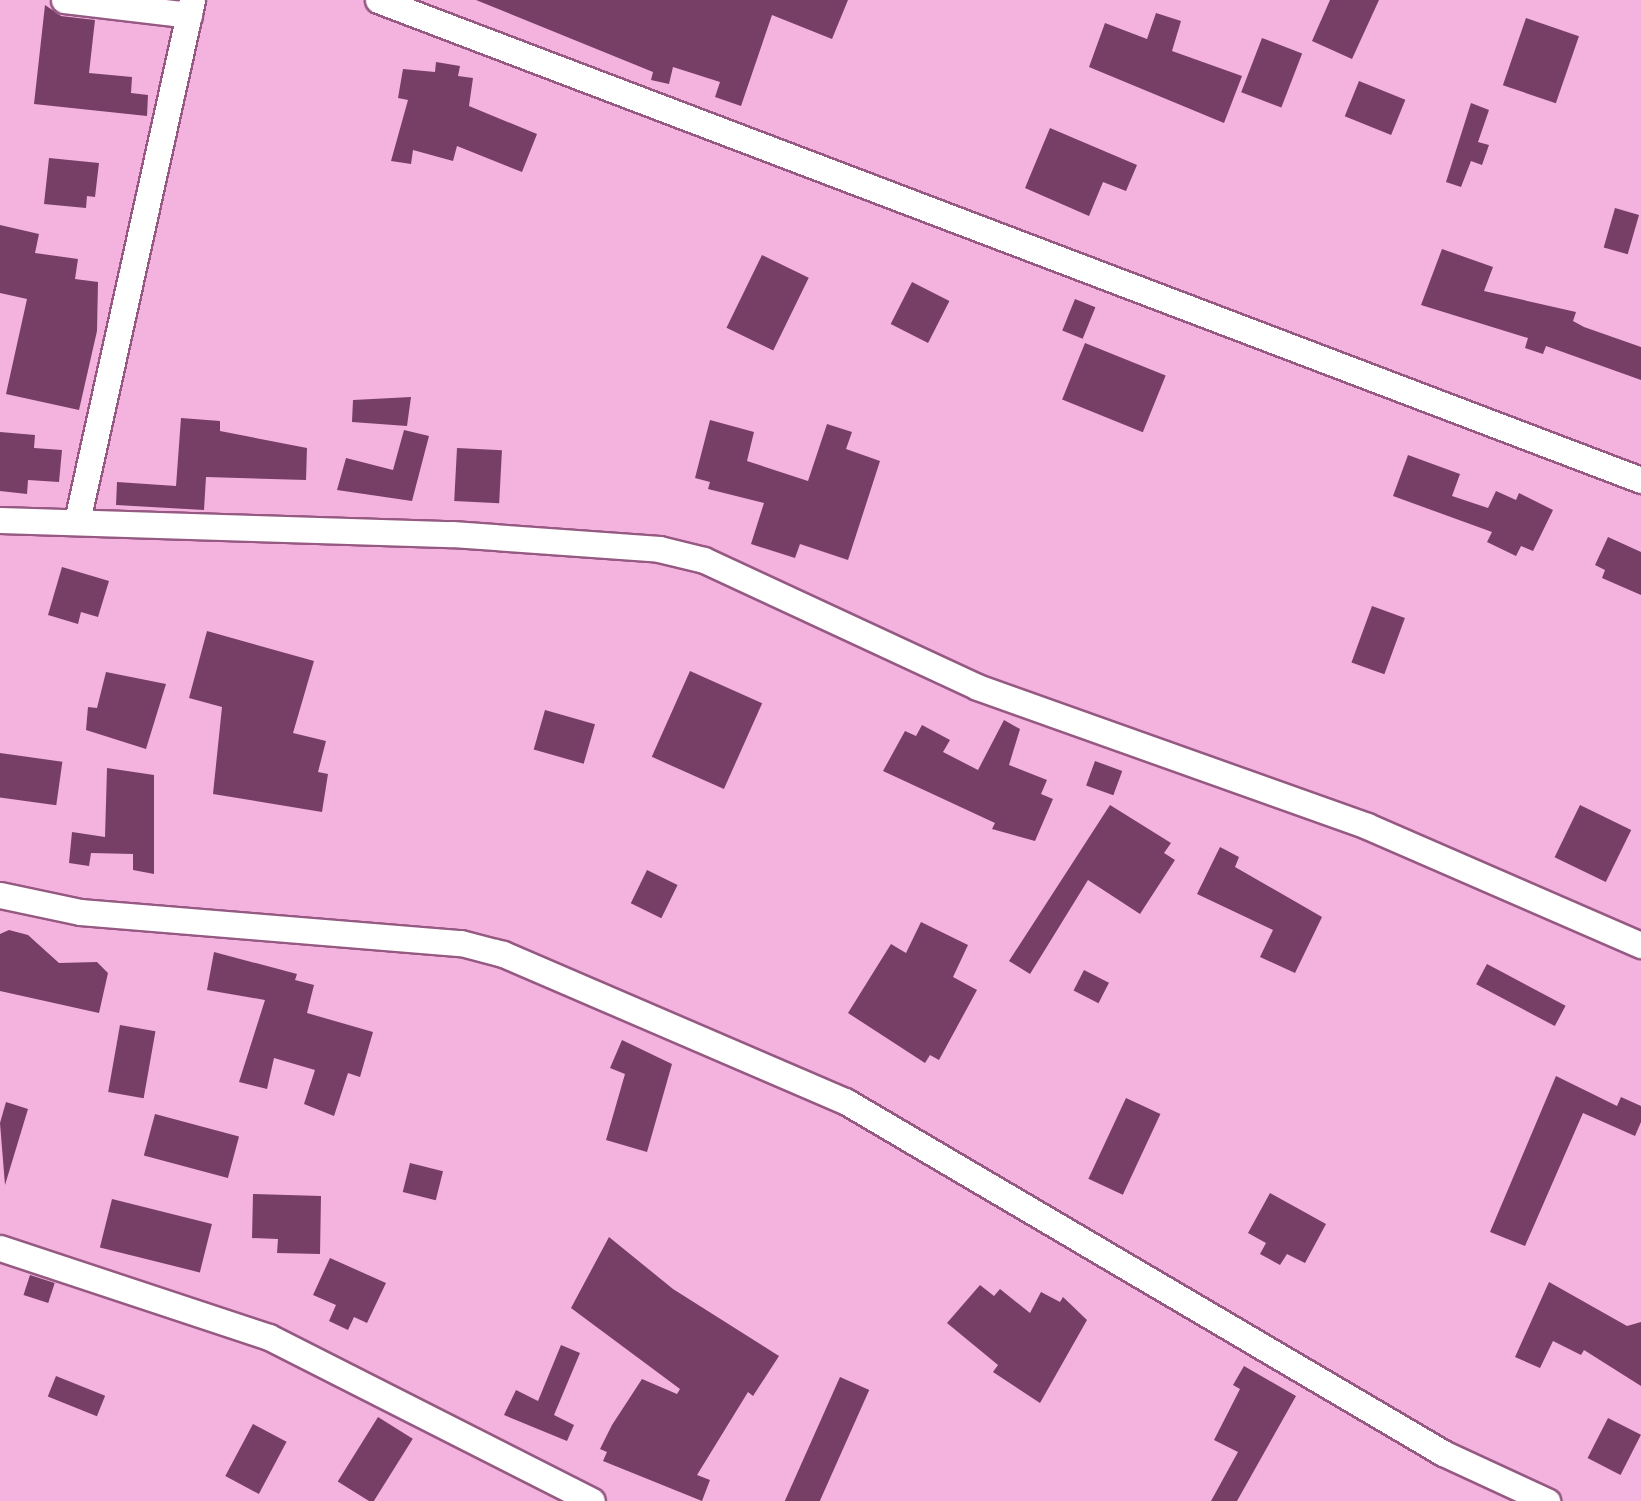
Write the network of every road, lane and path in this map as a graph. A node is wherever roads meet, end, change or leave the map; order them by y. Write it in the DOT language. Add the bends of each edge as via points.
graph roads {
  1 [pos="64,0"];
  2 [pos="378,0"];
  3 [pos="190,8"];
  4 [pos="1641,480"];
  5 [pos="0,520"];
  6 [pos="77,521"];
  7 [pos="0,895"];
  8 [pos="1641,945"];
  9 [pos="0,1248"];
  10 [pos="592,1501"];
  11 [pos="1547,1501"];
  1 -- 3 [label="street"];
  2 -- 4 [label="street"];
  3 -- 6 [label="street"];
  5 -- 6 [label="street"];
  6 -- 8 [label="street" via="452,534 659,549 704,560 976,686 1367,826"];
  7 -- 11 [label="street" via="80,912 461,943 503,954 845,1101 1443,1453"];
  9 -- 10 [label="street" via="270,1337"];
}
